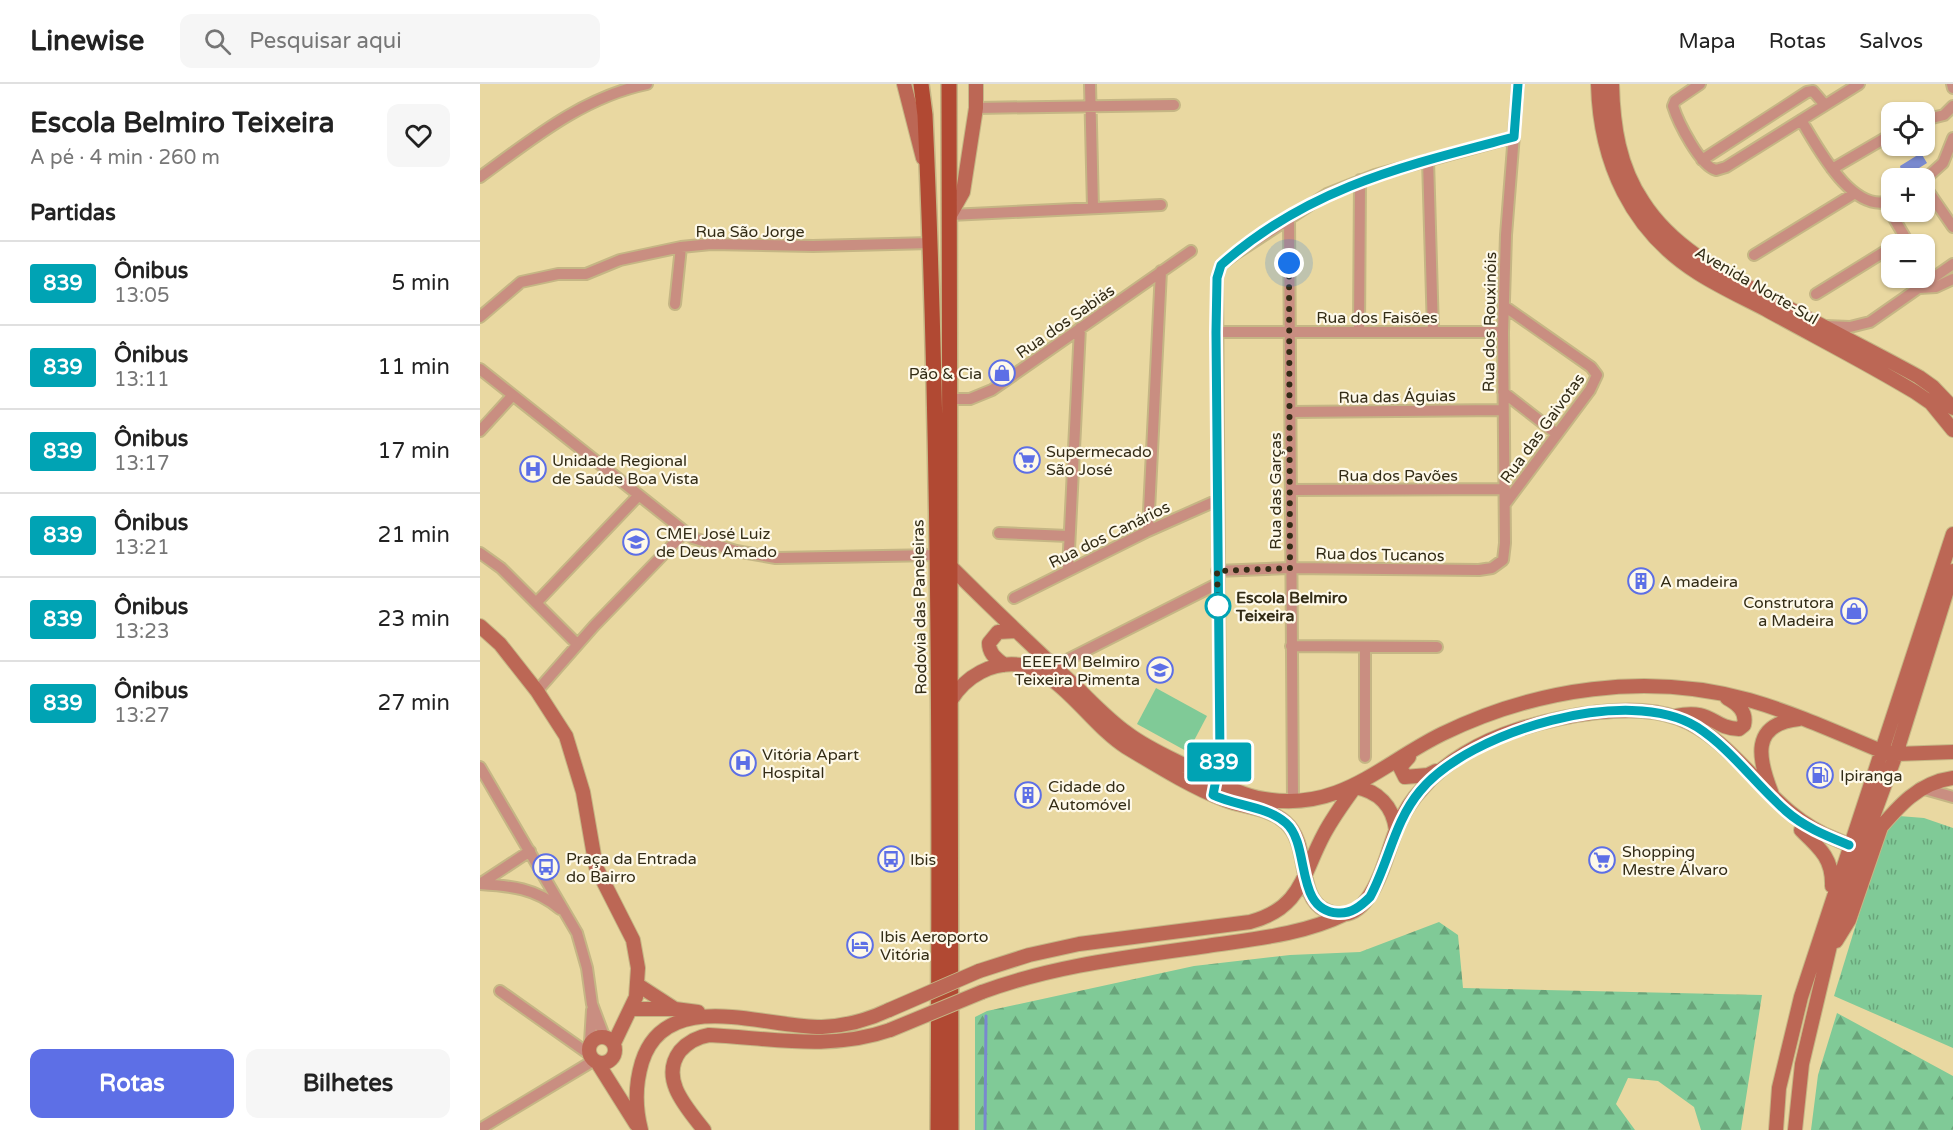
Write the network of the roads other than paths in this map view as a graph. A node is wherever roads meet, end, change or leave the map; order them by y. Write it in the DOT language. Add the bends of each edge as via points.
graph roads {
  1 [pos="647,84"];
  2 [pos="904,84"];
  3 [pos="921,84"];
  4 [pos="939,84"];
  5 [pos="949,84"];
  6 [pos="976,84"];
  7 [pos="1090,84"];
  8 [pos="1518,84"];
  9 [pos="1598,84"];
  10 [pos="1612,84"];
  11 [pos="1859,84"];
  12 [pos="1952,84"];
  13 [pos="1693,86"];
  14 [pos="1953,88"];
  15 [pos="1174,105"];
  16 [pos="1825,105"];
  17 [pos="1953,106"];
  18 [pos="948,107"];
  19 [pos="1091,107"];
  20 [pos="976,108"];
  21 [pos="1935,117"];
  22 [pos="1801,120"];
  23 [pos="1514,137"];
  24 [pos="1953,138"];
  25 [pos="1881,141"];
  26 [pos="1950,157"];
  27 [pos="1428,160"];
  28 [pos="1702,160"];
  29 [pos="1833,169"];
  30 [pos="1935,172"];
  31 [pos="927,176"];
  32 [pos="480,177"];
  33 [pos="1360,180"];
  34 [pos="1855,193"];
  35 [pos="1935,199"];
  36 [pos="1881,201"];
  37 [pos="1161,205"];
  38 [pos="1093,208"];
  39 [pos="950,215"];
  40 [pos="1289,217"];
  41 [pos="1953,226"];
  42 [pos="931,243"];
  43 [pos="681,247"];
  44 [pos="1191,251"];
  45 [pos="1881,253"];
  46 [pos="1754,255"];
  47 [pos="1953,264"];
  48 [pos="1161,272"];
  49 [pos="1953,279"];
  50 [pos="1935,282"];
  51 [pos="1935,283"];
  52 [pos="1919,288"];
  53 [pos="1816,294"];
  54 [pos="675,304"];
  55 [pos="1504,306"];
  56 [pos="480,317"];
  57 [pos="1822,326"];
  58 [pos="1080,328"];
  59 [pos="1433,331"];
  60 [pos="1216,332"];
  61 [pos="1359,332"];
  62 [pos="1503,332"];
  63 [pos="1289,333"];
  64 [pos="480,369"];
  65 [pos="1503,392"];
  66 [pos="512,396"];
  67 [pos="950,399"];
  68 [pos="1953,408"];
  69 [pos="1503,410"];
  70 [pos="1291,412"];
  71 [pos="943,415"];
  72 [pos="1953,430"];
  73 [pos="480,431"];
  74 [pos="1557,434"];
  75 [pos="1505,489"];
  76 [pos="1291,490"];
  77 [pos="639,495"];
  78 [pos="1218,500"];
  79 [pos="1505,504"];
  80 [pos="1148,531"];
  81 [pos="684,533"];
  82 [pos="999,533"];
  83 [pos="1953,534"];
  84 [pos="1068,536"];
  85 [pos="480,553"];
  86 [pos="936,555"];
  87 [pos="1503,560"];
  88 [pos="951,567"];
  89 [pos="1290,568"];
  90 [pos="1068,570"];
  91 [pos="1217,571"];
  92 [pos="1953,571"];
  93 [pos="1217,584"];
  94 [pos="1014,598"];
  95 [pos="537,602"];
  96 [pos="480,626"];
  97 [pos="1016,631"];
  98 [pos="577,644"];
  99 [pos="1291,646"];
  100 [pos="1437,647"];
  101 [pos="1365,648"];
  102 [pos="1065,661"];
  103 [pos="1004,665"];
  104 [pos="537,691"];
  105 [pos="1721,694"];
  106 [pos="951,700"];
  107 [pos="1675,716"];
  108 [pos="1801,719"];
  109 [pos="1440,735"];
  110 [pos="1881,751"];
  111 [pos="1953,752"];
  112 [pos="1896,754"];
  113 [pos="1365,757"];
  114 [pos="1452,762"];
  115 [pos="480,767"];
  116 [pos="1953,778"];
  117 [pos="1355,787"];
  118 [pos="1215,788"];
  119 [pos="1921,788"];
  120 [pos="1953,797"];
  121 [pos="1775,800"];
  122 [pos="1293,801"];
  123 [pos="1787,812"];
  124 [pos="1881,827"];
  125 [pos="1396,830"];
  126 [pos="1856,846"];
  127 [pos="530,851"];
  128 [pos="1306,875"];
  129 [pos="480,884"];
  130 [pos="1832,897"];
  131 [pos="1352,910"];
  132 [pos="567,916"];
  133 [pos="1830,951"];
  134 [pos="638,985"];
  135 [pos="500,991"];
  136 [pos="592,1004"];
  137 [pos="675,1009"];
  138 [pos="631,1010"];
  139 [pos="757,1021"];
  140 [pos="609,1040"];
  141 [pos="592,1055"];
  142 [pos="480,1129"];
  143 [pos="640,1130"];
  144 [pos="704,1130"];
  145 [pos="938,1130"];
  146 [pos="951,1130"];
  147 [pos="1776,1130"];
  148 [pos="1795,1130"];
  1 -- 32 [label="street" via="619,90 579,109"];
  2 -- 31 [label="main road"];
  3 -- 31 [label="main road, Rodovia das Paneleiras"];
  4 -- 18 [label="main road"];
  5 -- 18 [label="main road, Rodovia das Paneleiras"];
  6 -- 20 [label="main road"];
  7 -- 19 [label="street"];
  8 -- 23 [label="street, Rua dos Rouxinóis"];
  9 -- 72 [label="main road, Avenida Norte-Sul" via="1601,129 1614,174 1635,213 1664,246 1698,273 1915,392 1943,415"];
  10 -- 57 [label="main road, Avenida Norte-Sul" via="1615,127 1624,165 1661,225 1709,264"];
  11 -- 16 [label="street"];
  12 -- 14 [label="street"];
  13 -- 28 [label="street" via="1673,106"];
  15 -- 19 [label="street"];
  16 -- 22 [label="street"];
  16 -- 28 [label="street" via="1813,91 1808,92"];
  17 -- 21 [label="street"];
  18 -- 39 [label="main road, Rodovia das Paneleiras"];
  19 -- 20 [label="street"];
  19 -- 38 [label="street"];
  20 -- 39 [label="main road" via="963,192"];
  22 -- 28 [label="street" via="1722,169 1712,170"];
  22 -- 29 [label="street"];
  23 -- 27 [label="street"];
  23 -- 55 [label="street, Rua dos Rouxinóis"];
  24 -- 26 [label="street"];
  25 -- 29 [label="street"];
  26 -- 30 [label="street"];
  27 -- 33 [label="street"];
  27 -- 59 [label="street"];
  29 -- 34 [label="street"];
  31 -- 42 [label="main road, Rodovia das Paneleiras"];
  33 -- 40 [label="street"];
  33 -- 61 [label="street"];
  34 -- 36 [label="street" via="1872,202"];
  34 -- 46 [label="street"];
  35 -- 41 [label="street"];
  37 -- 38 [label="street"];
  38 -- 39 [label="street"];
  39 -- 67 [label="main road, Rodovia das Paneleiras"];
  40 -- 60 [label="street" via="1221,265 1217,278"];
  40 -- 63 [label="street, Rua das Garças"];
  42 -- 43 [label="street, Rua São Jorge"];
  42 -- 71 [label="main road, Rodovia das Paneleiras"];
  43 -- 54 [label="street"];
  43 -- 56 [label="street, Rua São Jorge" via="620,260 586,274 558,274 520,282"];
  44 -- 48 [label="street, Rua dos Sabiás"];
  45 -- 53 [label="street"];
  47 -- 50 [label="street"];
  48 -- 58 [label="street, Rua dos Sabiás"];
  48 -- 80 [label="street"];
  49 -- 51 [label="street"];
  52 -- 57 [label="street" via="1870,322 1850,327"];
  55 -- 62 [label="street, Rua dos Rouxinóis"];
  55 -- 74 [label="street, Rua das Gaivotas" via="1597,375"];
  57 -- 68 [label="main road, Avenida Norte-Sul" via="1919,377"];
  58 -- 67 [label="street, Rua dos Sabiás" via="985,394"];
  58 -- 84 [label="street"];
  59 -- 61 [label="street, Rua dos Faisões"];
  59 -- 62 [label="street, Rua dos Faisões"];
  60 -- 63 [label="street, Rua dos Faisões"];
  60 -- 78 [label="street"];
  61 -- 63 [label="street, Rua dos Faisões"];
  62 -- 65 [label="street, Rua dos Rouxinóis"];
  63 -- 70 [label="street, Rua das Garças"];
  64 -- 66 [label="street"];
  65 -- 69 [label="street, Rua dos Rouxinóis"];
  65 -- 74 [label="street"];
  66 -- 73 [label="street"];
  66 -- 77 [label="street"];
  67 -- 71 [label="main road, Rodovia das Paneleiras"];
  69 -- 70 [label="street, Rua das Águias"];
  69 -- 75 [label="street, Rua dos Rouxinóis"];
  70 -- 76 [label="street, Rua das Garças"];
  71 -- 86 [label="main road, Rodovia das Paneleiras"];
  71 -- 88 [label="main road, Rodovia das Paneleiras"];
  74 -- 79 [label="street, Rua das Gaivotas"];
  75 -- 76 [label="street, Rua dos Pavões"];
  75 -- 79 [label="street, Rua dos Rouxinóis"];
  76 -- 89 [label="street, Rua das Garças"];
  77 -- 81 [label="street"];
  77 -- 95 [label="street"];
  78 -- 80 [label="street, Rua dos Canários"];
  78 -- 91 [label="street"];
  79 -- 87 [label="street, Rua dos Rouxinóis"];
  80 -- 90 [label="street, Rua dos Canários"];
  81 -- 86 [label="street" via="736,551 776,558"];
  81 -- 98 [label="street"];
  82 -- 84 [label="street"];
  83 -- 110 [label="main road"];
  84 -- 90 [label="street"];
  85 -- 95 [label="street"];
  86 -- 145 [label="main road, Rodovia das Paneleiras"];
  87 -- 89 [label="street, Rua dos Tucanos" via="1492,568 1479,570"];
  88 -- 97 [label="main road"];
  88 -- 106 [label="main road, Rodovia das Paneleiras"];
  89 -- 91 [label="street, Rua dos Tucanos"];
  89 -- 99 [label="street, Rua das Garças"];
  90 -- 94 [label="street, Rua dos Canários"];
  91 -- 93 [label="street"];
  92 -- 112 [label="main road"];
  93 -- 102 [label="street"];
  93 -- 118 [label="street" via="1220,737"];
  95 -- 98 [label="street"];
  96 -- 104 [label="main road" via="500,644"];
  97 -- 103 [label="main road" via="998,632 989,643 989,650"];
  97 -- 118 [label="main road" via="1127,734"];
  98 -- 104 [label="street"];
  99 -- 101 [label="street"];
  99 -- 122 [label="street, Rua das Garças"];
  100 -- 101 [label="street"];
  101 -- 113 [label="street"];
  103 -- 106 [label="main road" via="969,678"];
  103 -- 118 [label="main road" via="1032,668 1048,677 1117,740"];
  104 -- 134 [label="main road" via="566,736 573,755 596,867 633,940"];
  105 -- 107 [label="main road" via="1742,710 1745,718 1741,727 1729,727 1697,713"];
  105 -- 108 [label="main road"];
  105 -- 109 [label="main road" via="1660,687 1581,689 1517,704"];
  106 -- 146 [label="main road, Rodovia das Paneleiras"];
  107 -- 114 [label="main road" via="1639,711 1565,717 1507,733"];
  107 -- 121 [label="main road" via="1716,740"];
  108 -- 110 [label="main road"];
  108 -- 121 [label="main road" via="1780,722 1762,742 1762,764"];
  109 -- 114 [label="main road" via="1404,762 1400,772 1412,779 1428,776"];
  109 -- 117 [label="main road"];
  110 -- 112 [label="main road"];
  110 -- 126 [label="main road"];
  111 -- 112 [label="main road"];
  112 -- 126 [label="main road"];
  114 -- 125 [label="main road" via="1422,788"];
  115 -- 127 [label="street"];
  116 -- 119 [label="main road"];
  117 -- 122 [label="main road"];
  117 -- 125 [label="main road" via="1383,800 1392,813"];
  117 -- 128 [label="main road" via="1324,833"];
  118 -- 122 [label="main road"];
  118 -- 128 [label="main road" via="1285,822 1297,838"];
  119 -- 120 [label="street"];
  119 -- 124 [label="main road"];
  121 -- 123 [label="main road"];
  123 -- 126 [label="main road" via="1815,832"];
  123 -- 130 [label="main road" via="1827,857 1832,872"];
  124 -- 126 [label="main road"];
  124 -- 133 [label="main road" via="1849,920"];
  125 -- 131 [label="main road" via="1373,890"];
  126 -- 130 [label="main road"];
  126 -- 133 [label="main road"];
  127 -- 129 [label="street"];
  127 -- 132 [label="street"];
  128 -- 131 [label="main road" via="1311,895 1319,906 1338,913"];
  128 -- 139 [label="main road, bridge" via="1300,890 1282,908 1250,922 1079,944 1029,955 980,971 863,1021 811,1027"];
  129 -- 132 [label="street" via="514,886 534,892"];
  130 -- 147 [label="main road" via="1789,1044 1779,1088"];
  131 -- 144 [label="main road, bridge" via="1324,923 1278,935 1077,964 1025,977 858,1040 828,1043 708,1035 694,1040 677,1055 672,1076 678,1095"];
  132 -- 136 [label="street" via="585,958"];
  133 -- 148 [label="main road" via="1802,1064"];
  134 -- 137 [label="main road"];
  134 -- 138 [label="main road"];
  135 -- 141 [label="street"];
  136 -- 140 [label="street"];
  136 -- 141 [label="street"];
  137 -- 138 [label="main road"];
  137 -- 139 [label="main road"];
  138 -- 140 [label="main road"];
  139 -- 143 [label="main road" via="696,1016 671,1024 657,1036 643,1059 637,1083"];
  140 -- 141 [label="main road" via="596,1037"];
  140 -- 141 [label="main road" via="615,1051 612,1059 605,1063"];
  141 -- 142 [label="street"];
  141 -- 143 [label="main road"];
}
